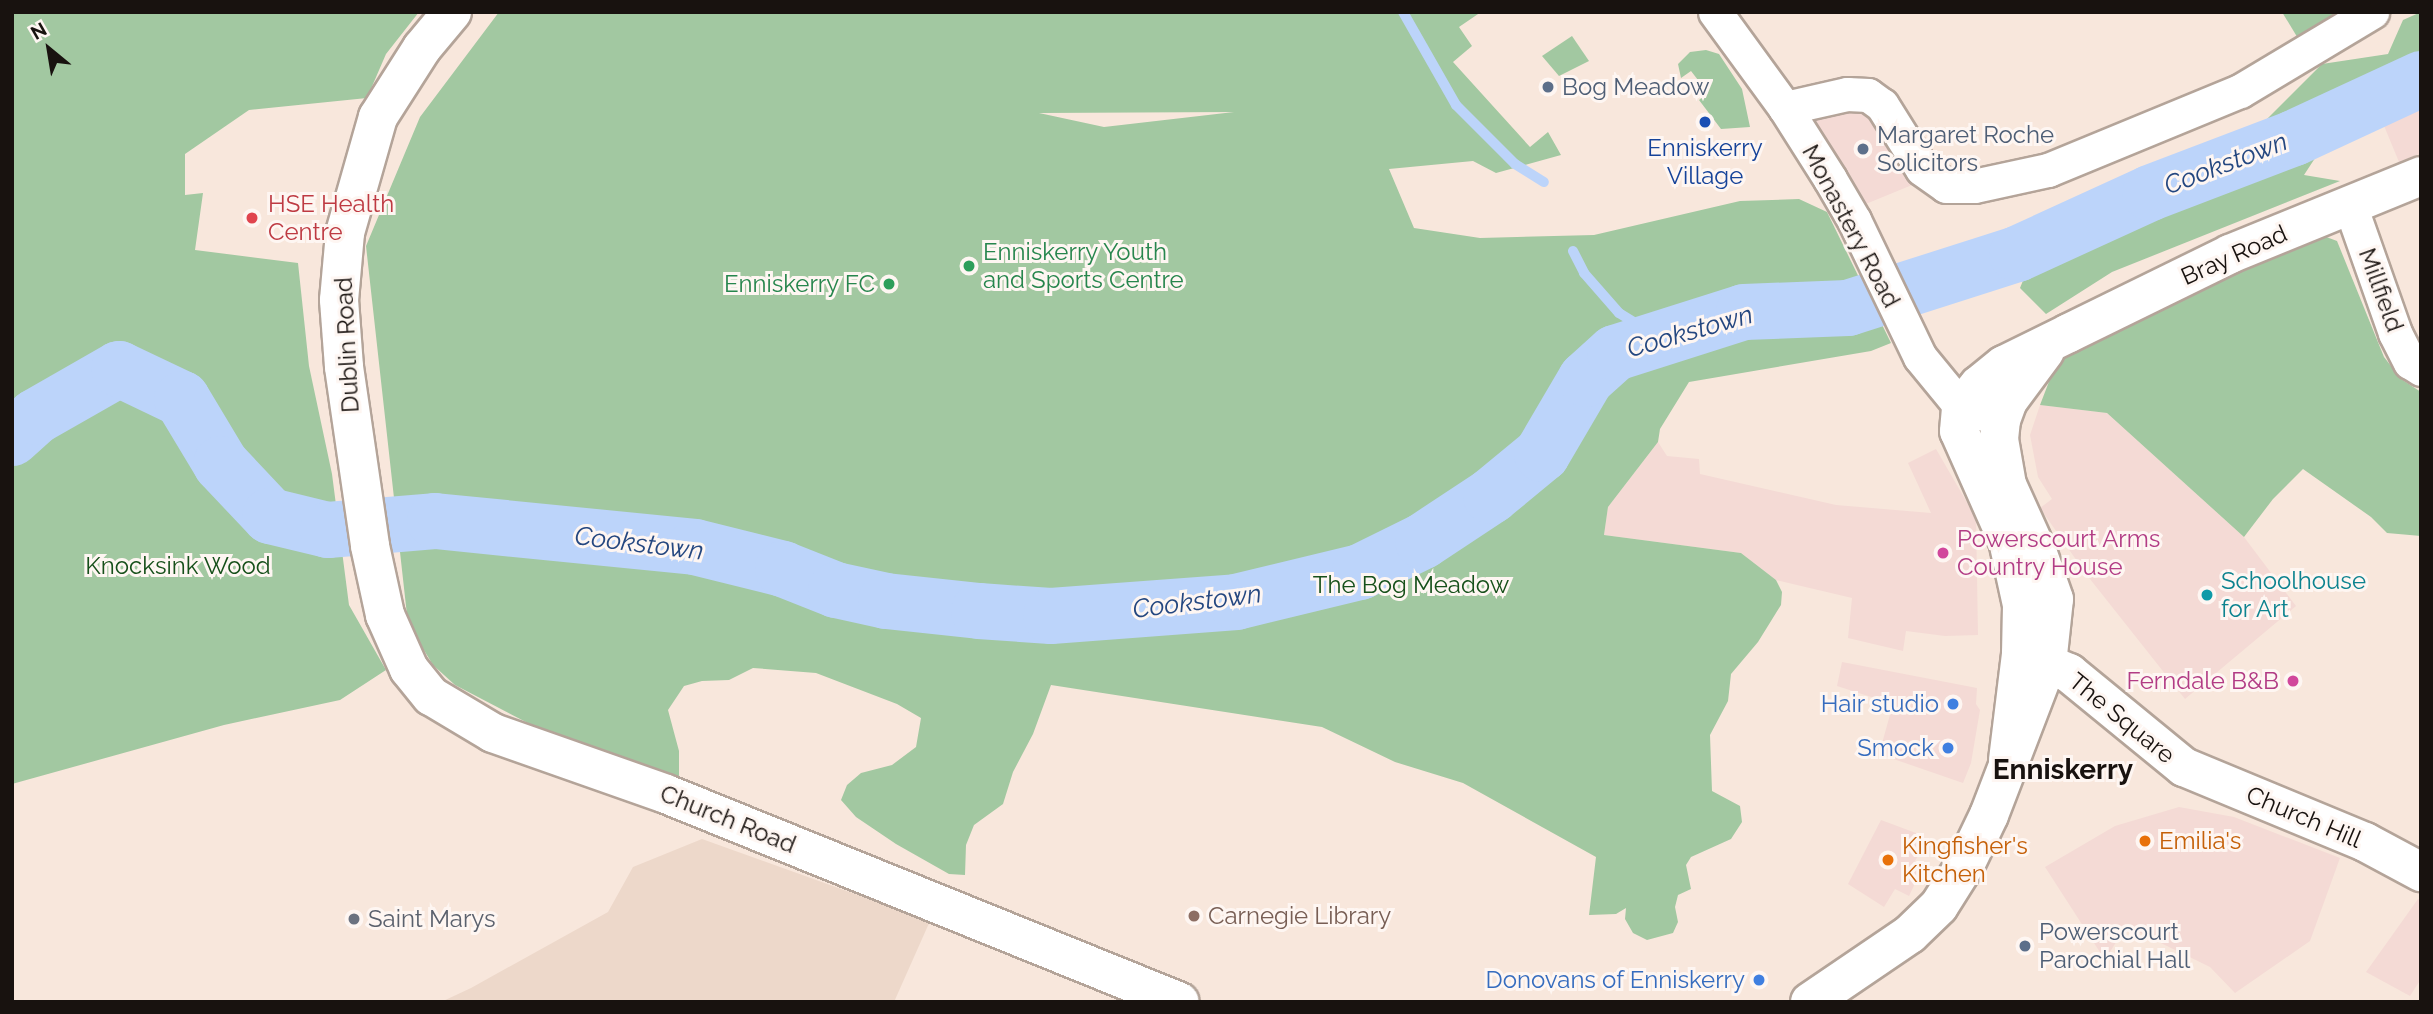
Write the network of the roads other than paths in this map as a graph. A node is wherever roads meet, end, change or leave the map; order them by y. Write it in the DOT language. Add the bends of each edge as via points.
graph roads {
  1 [pos="452,12"];
  2 [pos="1715,12"];
  3 [pos="2372,12"];
  4 [pos="1785,108"];
  5 [pos="2421,176"];
  6 [pos="2350,205"];
  7 [pos="2052,342"];
  8 [pos="2421,369"];
  9 [pos="1961,407"];
  10 [pos="2001,420"];
  11 [pos="370,546"];
  12 [pos="2034,659"];
  13 [pos="2184,767"];
  14 [pos="2421,872"];
  15 [pos="1180,1002"];
  16 [pos="1810,1002"];
  1 -- 11 [label="main road, Dublin Road" via="422,48 378,117 345,233 339,300"];
  2 -- 4 [label="street, Monastery Road"];
  3 -- 4 [label="street" via="2240,91 2048,170 1974,186 1946,186 1922,169 1882,105 1868,95 1847,94"];
  4 -- 9 [label="street, Monastery Road" via="1854,220 1915,349"];
  5 -- 6 [label="main road, Bray Road"];
  6 -- 7 [label="main road, Bray Road" via="2230,254"];
  6 -- 8 [label="street, Millfield" via="2395,333 2410,362"];
  7 -- 9 [label="main road, Bray Road" via="2004,365"];
  7 -- 10 [label="main road, Bray Road" via="2018,384"];
  9 -- 10 [label="street"];
  9 -- 12 [label="main road" via="1959,431 2008,541"];
  10 -- 12 [label="main road" via="2007,485 2054,599"];
  11 -- 15 [label="main road, Church Road" via="385,615 409,669 447,708 493,733 666,794"];
  12 -- 13 [label="main road, The Square" via="2069,673"];
  12 -- 16 [label="main road" via="1989,816 1939,906 1910,934"];
  13 -- 14 [label="main road, Church Hill" via="2365,842"];
}
